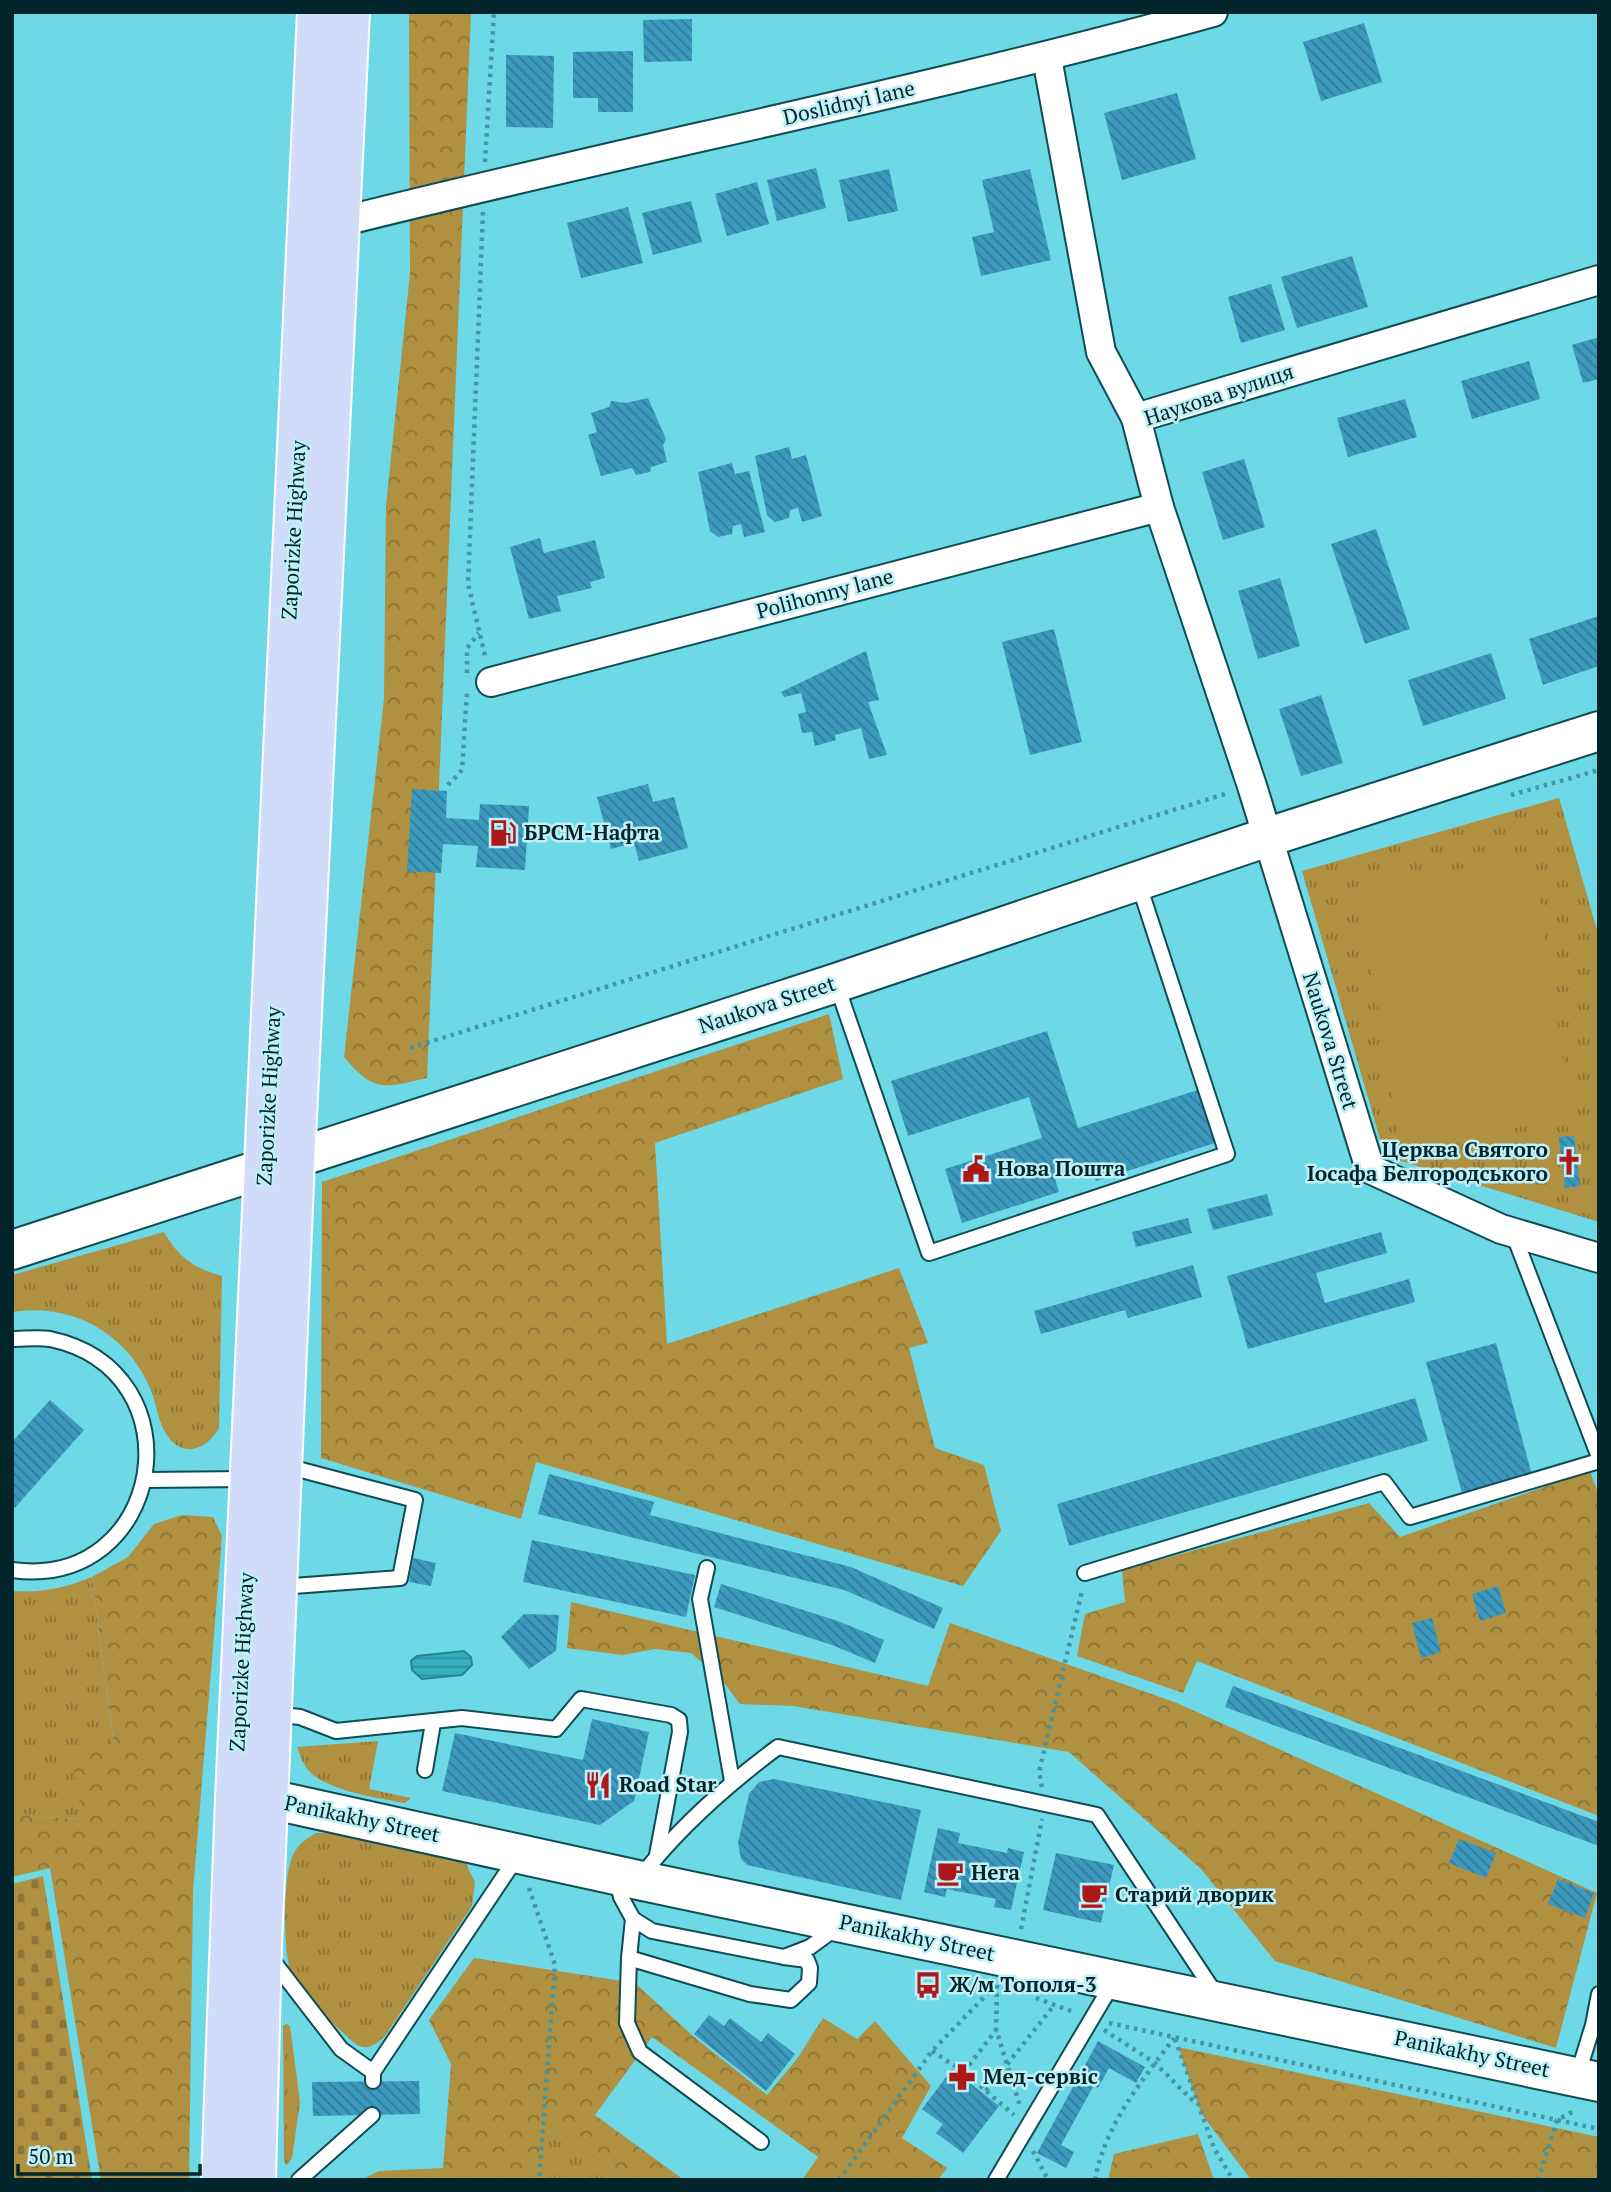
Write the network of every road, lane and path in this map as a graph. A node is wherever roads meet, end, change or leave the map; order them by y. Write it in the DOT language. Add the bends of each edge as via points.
graph roads {
  1 [pos="317,12"];
  2 [pos="350,12"];
  3 [pos="494,12"];
  4 [pos="1213,12"];
  5 [pos="1047,58"];
  6 [pos="484,186"];
  7 [pos="340,222"];
  8 [pos="1599,280"];
  9 [pos="1136,418"];
  10 [pos="1159,507"];
  11 [pos="479,632"];
  12 [pos="491,682"];
  13 [pos="1599,731"];
  14 [pos="448,785"];
  15 [pos="1252,786"];
  16 [pos="1268,837"];
  17 [pos="1138,881"];
  18 [pos="836,984"];
  19 [pos="410,1048"];
  20 [pos="280,1164"];
  21 [pos="1513,1232"];
  22 [pos="12,1250"];
  23 [pos="1599,1258"];
  24 [pos="12,1339"];
  25 [pos="1599,1459"];
  26 [pos="267,1472"];
  27 [pos="146,1480"];
  28 [pos="708,1568"];
  29 [pos="12,1570"];
  30 [pos="1085,1573"];
  31 [pos="279,1587"];
  32 [pos="272,1714"];
  33 [pos="433,1723"];
  34 [pos="425,1770"];
  35 [pos="732,1781"];
  36 [pos="252,1798"];
  37 [pos="1046,1803"];
  38 [pos="520,1853"];
  39 [pos="569,1864"];
  40 [pos="637,1870"];
  41 [pos="632,1919"];
  42 [pos="842,1922"];
  43 [pos="1021,1929"];
  44 [pos="262,1946"];
  45 [pos="784,1957"];
  46 [pos="629,1958"];
  47 [pos="1115,1978"];
  48 [pos="984,1982"];
  49 [pos="997,1984"];
  50 [pos="1008,1988"];
  51 [pos="1599,1994"];
  52 [pos="1031,1996"];
  53 [pos="1219,2000"];
  54 [pos="1055,2004"];
  55 [pos="1091,2020"];
  56 [pos="996,2029"];
  57 [pos="1174,2038"];
  58 [pos="932,2051"];
  59 [pos="1008,2062"];
  60 [pos="1155,2063"];
  61 [pos="964,2072"];
  62 [pos="1586,2089"];
  63 [pos="986,2091"];
  64 [pos="1195,2104"];
  65 [pos="373,2115"];
  66 [pos="1557,2120"];
  67 [pos="1026,2126"];
  68 [pos="1599,2129"];
  69 [pos="761,2142"];
  70 [pos="221,2180"];
  71 [pos="256,2180"];
  72 [pos="299,2180"];
  73 [pos="539,2180"];
  74 [pos="839,2180"];
  75 [pos="996,2180"];
  76 [pos="1096,2180"];
  77 [pos="1233,2180"];
  78 [pos="1538,2180"];
  1 -- 20 [label="main road, Zaporizke Highway"];
  2 -- 7 [label="main road, Zaporizke Highway"];
  3 -- 6 [label="path"];
  4 -- 5 [label="street, Doslidnyi lane"];
  5 -- 6 [label="street, Doslidnyi lane"];
  5 -- 9 [label="street" via="1101,352"];
  6 -- 7 [label="street, Doslidnyi lane"];
  6 -- 11 [label="path" via="468,584"];
  7 -- 20 [label="main road, Zaporizke Highway"];
  8 -- 9 [label="street, Наукова вулиця"];
  9 -- 10 [label="street, Наукова вулиця"];
  10 -- 12 [label="street, Polihonny lane"];
  10 -- 15 [label="street, Наукова вулиця"];
  11 -- 12 [label="path"];
  11 -- 14 [label="path" via="467,648 462,770"];
  13 -- 16 [label="street, Naukova Street"];
  15 -- 16 [label="street, Наукова вулиця"];
  15 -- 19 [label="path"];
  16 -- 17 [label="street, Naukova Street"];
  16 -- 21 [label="street, Naukova Street" via="1370,1169"];
  17 -- 18 [label="street, Naukova Street"];
  17 -- 18 [label="lane" via="1227,1154 929,1253"];
  18 -- 20 [label="street, Naukova Street"];
  20 -- 22 [label="street, Naukova Street"];
  20 -- 26 [label="main road, Zaporizke Highway"];
  21 -- 23 [label="street, Naukova Street"];
  21 -- 25 [label="lane"];
  24 -- 27 [label="lane" via="47,1338 84,1350 116,1373 137,1404 145,1429"];
  25 -- 30 [label="lane" via="1410,1517 1384,1482"];
  26 -- 27 [label="lane"];
  26 -- 31 [label="main road, Zaporizke Highway"];
  26 -- 31 [label="lane" via="415,1500 400,1577"];
  26 -- 36 [label="main road, Zaporizke Highway"];
  27 -- 29 [label="lane" via="132,1516 106,1546 72,1566 34,1573"];
  28 -- 35 [label="lane" via="699,1599"];
  30 -- 37 [label="path" via="1039,1772"];
  31 -- 32 [label="main road, Zaporizke Highway"];
  32 -- 33 [label="lane" via="300,1717 336,1731"];
  32 -- 36 [label="main road, Zaporizke Highway"];
  33 -- 34 [label="lane"];
  33 -- 40 [label="lane" via="462,1718 556,1729 581,1699 671,1714 679,1720 680,1732"];
  35 -- 37 [label="lane" via="778,1747"];
  35 -- 40 [label="lane"];
  36 -- 38 [label="street, Panikakhy Street"];
  36 -- 44 [label="main road, Zaporizke Highway"];
  36 -- 70 [label="main road, Zaporizke Highway"];
  37 -- 43 [label="path"];
  37 -- 53 [label="lane" via="1097,1815"];
  38 -- 39 [label="street, Panikakhy Street"];
  38 -- 44 [label="lane" via="373,2077 341,2049"];
  39 -- 40 [label="street, Panikakhy Street"];
  39 -- 73 [label="path" via="528,1885 555,1965"];
  40 -- 41 [label="lane" via="621,1897"];
  40 -- 42 [label="street, Panikakhy Street"];
  41 -- 45 [label="lane" via="652,1931"];
  41 -- 46 [label="lane"];
  42 -- 45 [label="lane" via="810,1947"];
  42 -- 47 [label="street, Panikakhy Street"];
  44 -- 71 [label="main road, Zaporizke Highway"];
  45 -- 46 [label="lane" via="807,1961 810,1968 809,1983 791,2000 751,1994"];
  46 -- 69 [label="lane" via="627,2023 640,2052"];
  47 -- 53 [label="street, Panikakhy Street"];
  47 -- 55 [label="lane"];
  48 -- 49 [label="path"];
  49 -- 50 [label="path"];
  49 -- 56 [label="path"];
  49 -- 58 [label="path"];
  51 -- 62 [label="lane"];
  52 -- 54 [label="path"];
  53 -- 62 [label="street, Panikakhy Street"];
  54 -- 55 [label="path"];
  54 -- 59 [label="path"];
  55 -- 57 [label="path"];
  55 -- 60 [label="path"];
  55 -- 67 [label="lane"];
  56 -- 59 [label="path"];
  56 -- 61 [label="path"];
  57 -- 60 [label="path"];
  57 -- 64 [label="path"];
  57 -- 66 [label="path"];
  58 -- 61 [label="path"];
  58 -- 74 [label="path"];
  59 -- 63 [label="path"];
  59 -- 67 [label="path"];
  60 -- 64 [label="path"];
  60 -- 76 [label="path" via="1112,2127 1100,2151"];
  61 -- 63 [label="path"];
  62 -- 66 [label="path"];
  63 -- 67 [label="path"];
  64 -- 77 [label="path"];
  65 -- 72 [label="lane"];
  66 -- 68 [label="path"];
  66 -- 78 [label="path"];
  67 -- 75 [label="lane"];
}
